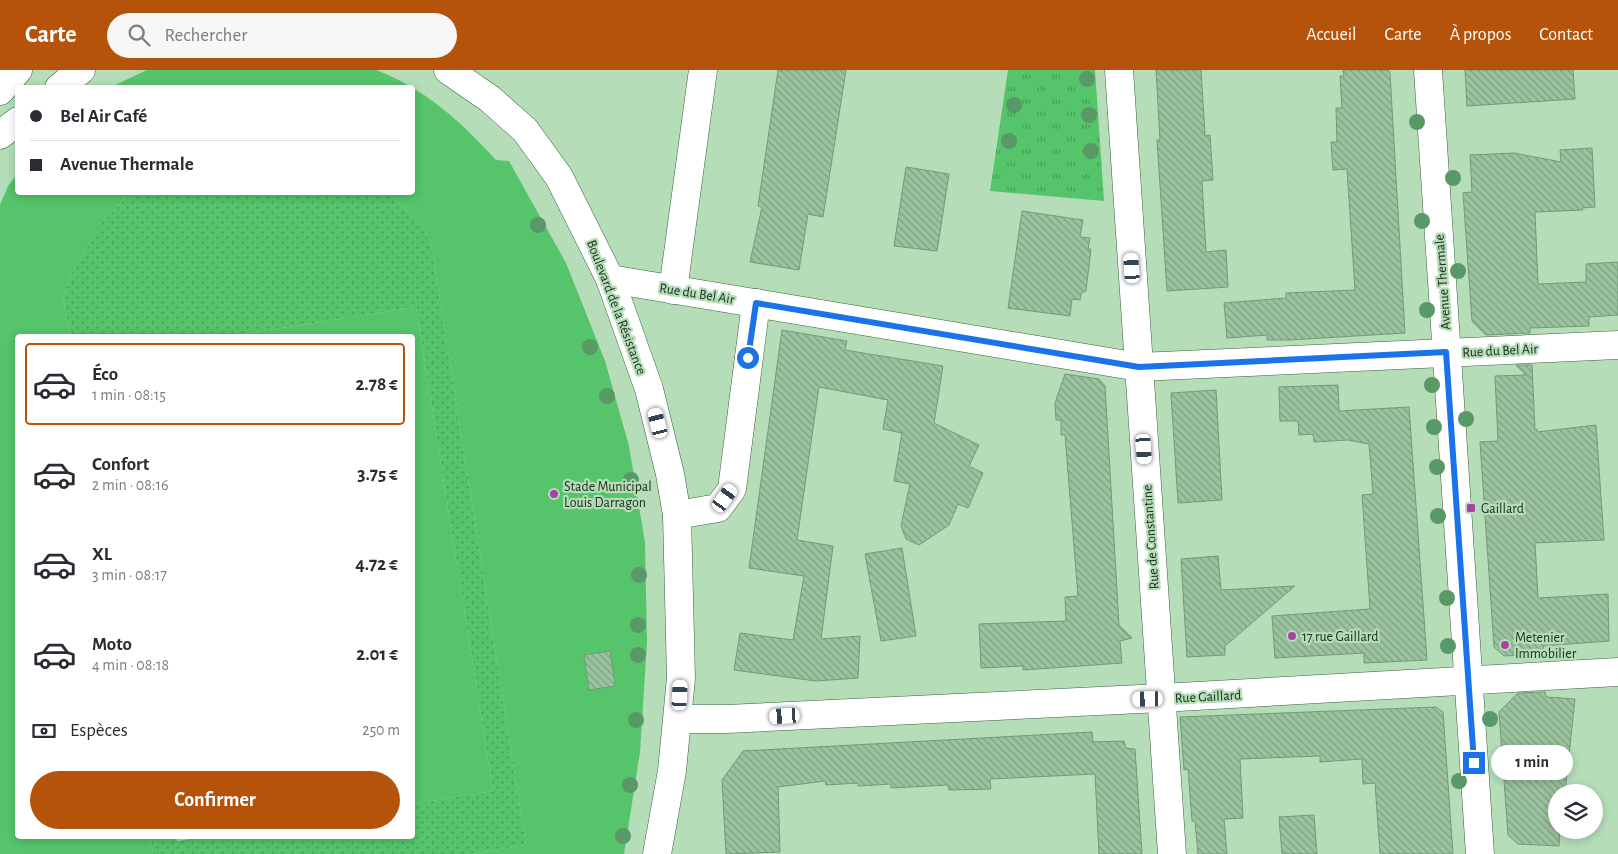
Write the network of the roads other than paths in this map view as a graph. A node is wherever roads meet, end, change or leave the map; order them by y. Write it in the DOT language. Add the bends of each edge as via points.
graph roads {
  1 [pos="18,70"];
  2 [pos="81,70"];
  3 [pos="448,70"];
  4 [pos="470,70"];
  5 [pos="703,70"];
  6 [pos="1119,70"];
  7 [pos="1428,70"];
  8 [pos="63,85"];
  9 [pos="0,91"];
  10 [pos="490,99"];
  11 [pos="15,124"];
  12 [pos="0,136"];
  13 [pos="610,279"];
  14 [pos="673,290"];
  15 [pos="756,303"];
  16 [pos="1618,345"];
  17 [pos="1446,352"];
  18 [pos="1139,367"];
  19 [pos="677,515"];
  20 [pos="1618,672"];
  21 [pos="1468,680"];
  22 [pos="1161,698"];
  23 [pos="678,719"];
  24 [pos="657,854"];
  25 [pos="1172,854"];
  26 [pos="1480,854"];
  1 -- 9 [label="street"];
  2 -- 8 [label="street"];
  3 -- 10 [label="street, Boulevard de la Résistance"];
  4 -- 10 [label="street, Boulevard de la Résistance"];
  5 -- 14 [label="street"];
  6 -- 18 [label="street, Rue de Constantine"];
  7 -- 17 [label="street, Avenue Thermale"];
  10 -- 13 [label="street, Boulevard de la Résistance" via="525,130 560,177"];
  11 -- 12 [label="street"];
  13 -- 14 [label="street, Rue du Bel Air"];
  13 -- 19 [label="street, Boulevard de la Résistance" via="649,390"];
  14 -- 15 [label="street, Rue du Bel Air"];
  15 -- 18 [label="street, Rue du Bel Air"];
  15 -- 19 [label="street" via="732,489 718,508"];
  16 -- 17 [label="street, Rue du Bel Air"];
  17 -- 18 [label="street, Rue du Bel Air"];
  17 -- 21 [label="street, Avenue Thermale"];
  18 -- 22 [label="street, Rue de Constantine"];
  19 -- 23 [label="street, Boulevard de la Résistance" via="681,678"];
  20 -- 21 [label="street, Rue Gaillard"];
  21 -- 22 [label="street, Rue Gaillard"];
  21 -- 26 [label="street, Avenue Thermale"];
  22 -- 23 [label="street, Rue Gaillard"];
  22 -- 25 [label="street, Rue de Constantine"];
  23 -- 24 [label="street, Boulevard de la Résistance"];
}
